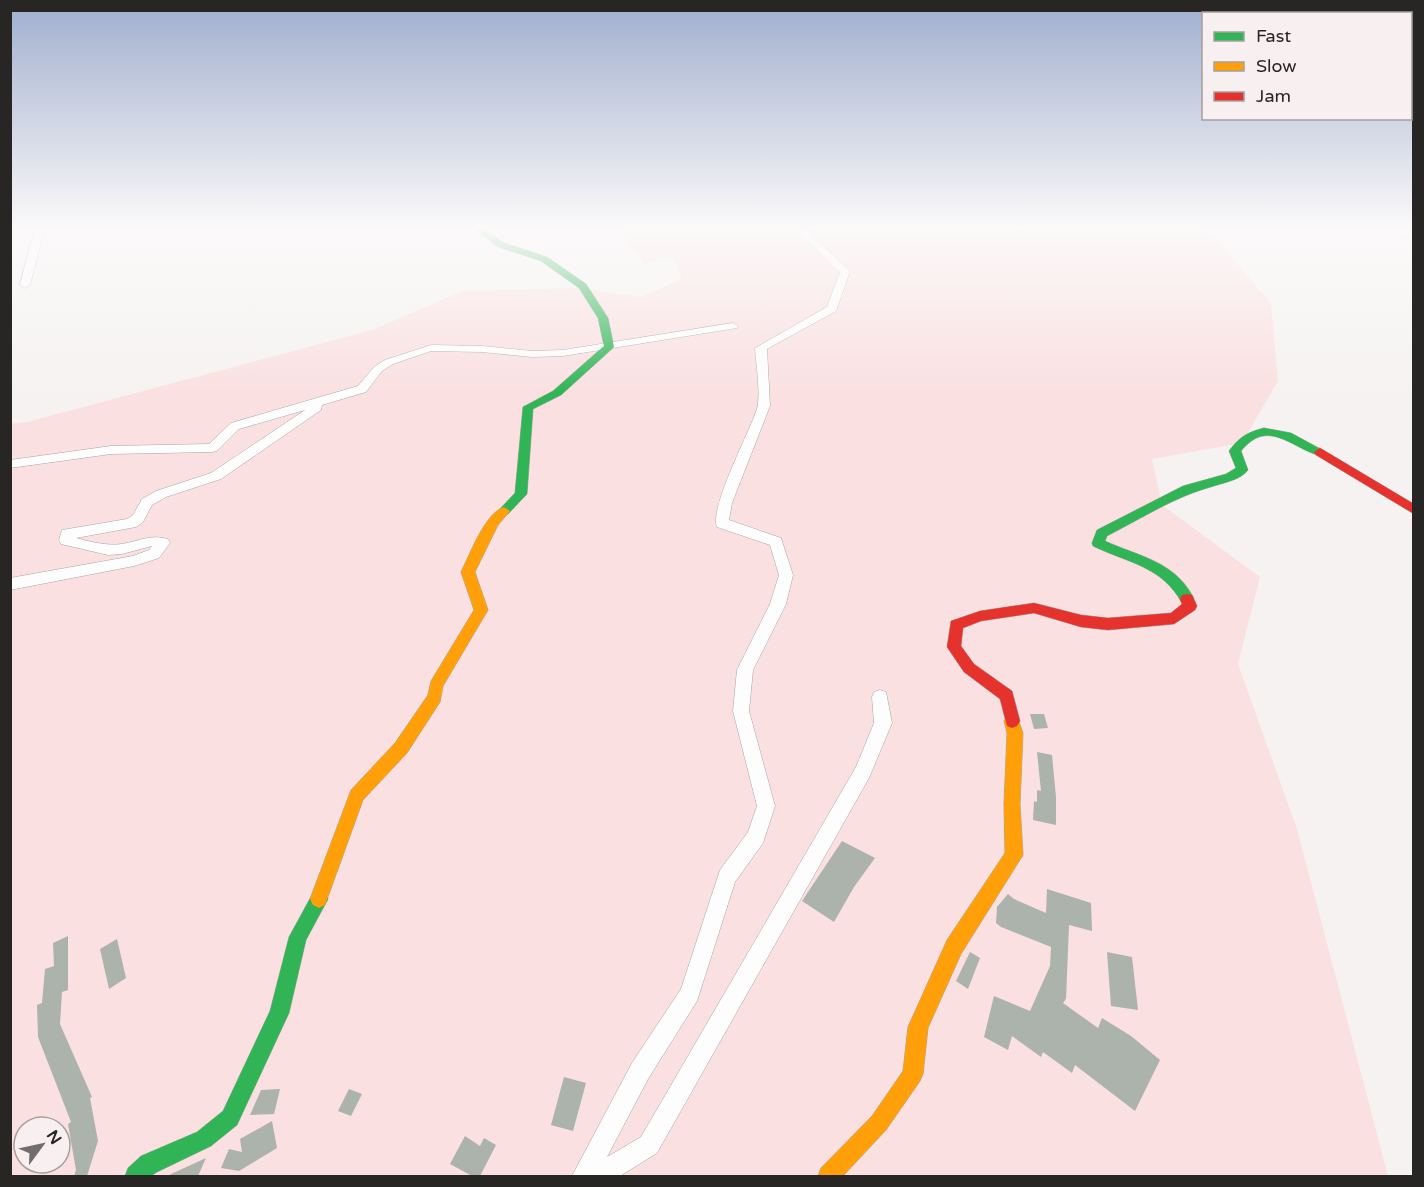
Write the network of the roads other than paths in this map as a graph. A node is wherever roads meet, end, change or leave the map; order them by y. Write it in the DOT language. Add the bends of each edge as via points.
graph roads {
  1 [pos="578,282"];
  2 [pos="841,282"];
  3 [pos="733,326"];
  4 [pos="609,347"];
  5 [pos="329,398"];
  6 [pos="10,464"];
  7 [pos="1413,510"];
  8 [pos="10,584"];
  9 [pos="880,697"];
  10 [pos="136,1176"];
  11 [pos="584,1176"];
  12 [pos="598,1176"];
  13 [pos="829,1176"];
  1 -- 4 [label="street" via="603,318"];
  2 -- 11 [label="street" via="832,309 761,348 764,406 725,503 722,523 776,542 786,575 778,604 745,670 741,711 766,806 756,837 728,877 690,994 640,1071"];
  3 -- 4 [label="street"];
  4 -- 5 [label="street" via="532,354 431,348 389,362 362,389"];
  4 -- 10 [label="street" via="557,393 528,407 521,495 493,522 468,572 481,610 436,686 435,697 401,748 357,795 318,903 298,937 279,1013 230,1118 204,1139 149,1164"];
  5 -- 6 [label="street" via="235,426 212,448 87,453"];
  5 -- 8 [label="street" via="216,476 147,502 131,523 67,534 66,540 95,548 120,549 155,539 163,543 154,554 126,563"];
  7 -- 13 [label="street" via="1297,441 1273,431 1257,431 1241,441 1235,451 1242,470 1187,489 1101,533 1098,543 1110,551 1144,560 1171,573 1185,590 1190,606 1174,618 1108,624 1034,608 980,616 956,625 954,647 969,668 1007,696 1015,733 1014,855 954,946 918,1027 913,1074 879,1123"];
  9 -- 12 [label="street" via="883,723 863,772 649,1145"];
}
